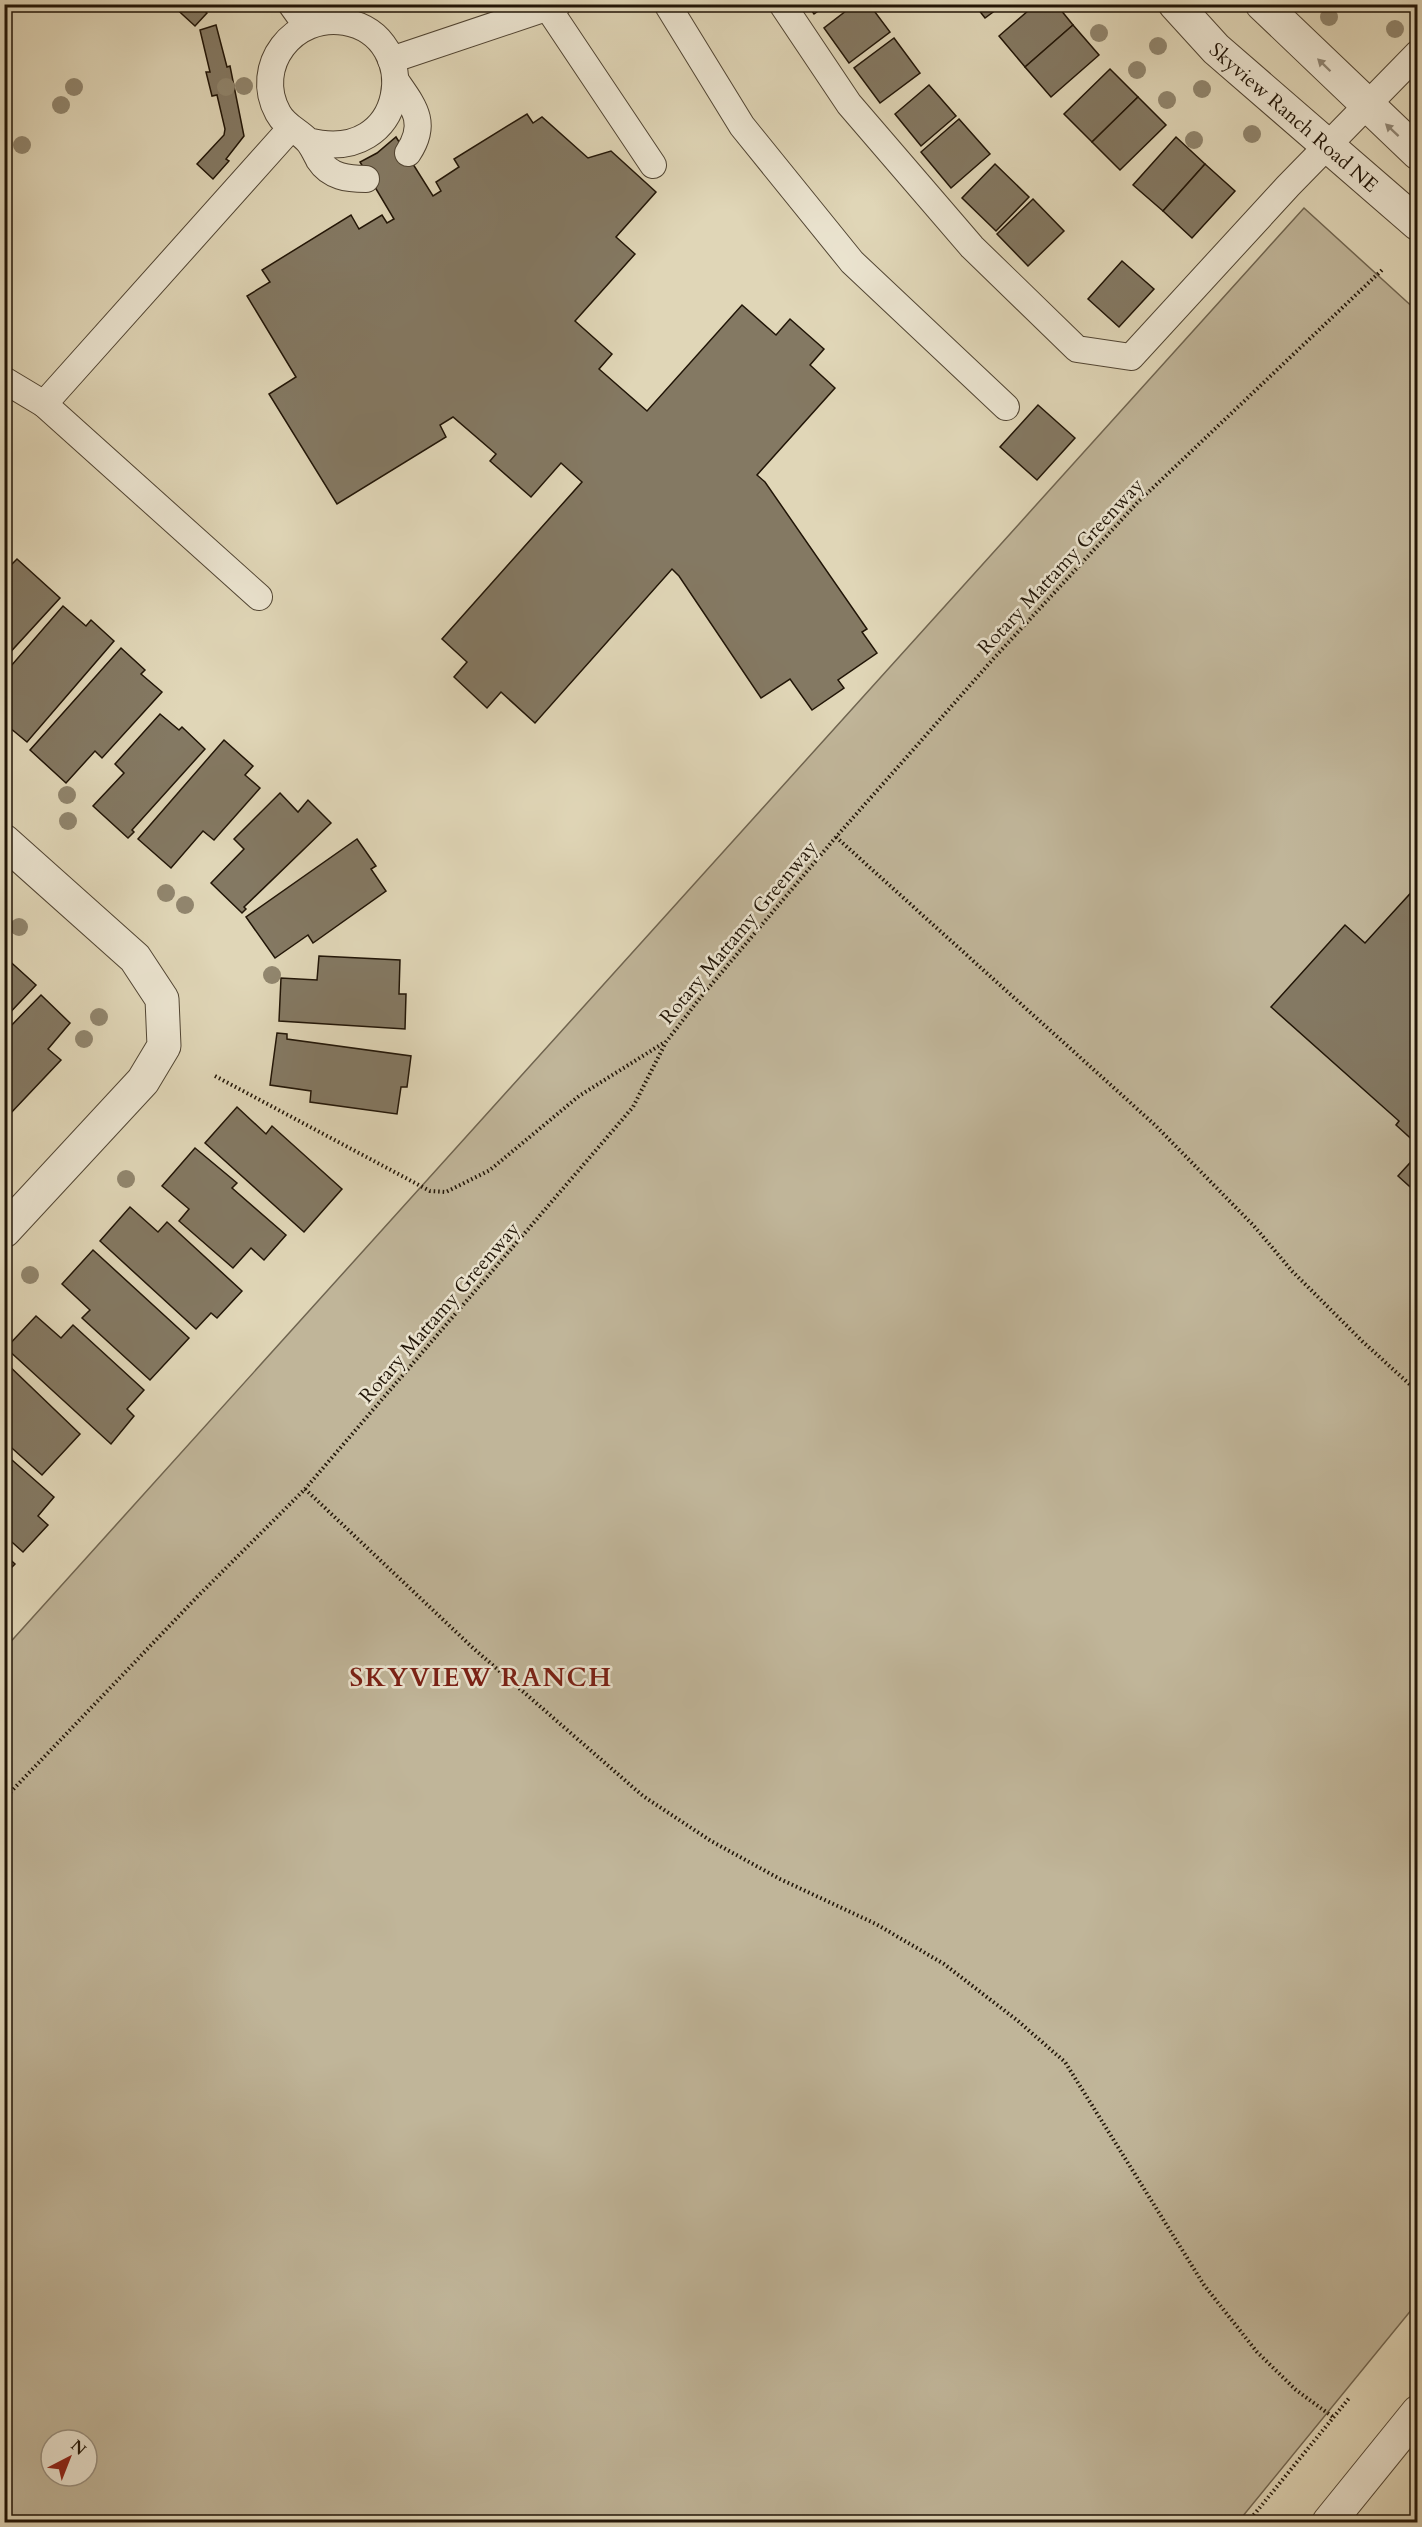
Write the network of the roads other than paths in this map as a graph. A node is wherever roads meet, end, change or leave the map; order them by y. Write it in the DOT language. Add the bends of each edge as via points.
graph roads {
  1 [pos="291,4"];
  2 [pos="667,4"];
  3 [pos="782,4"];
  4 [pos="1175,4"];
  5 [pos="1262,4"];
  6 [pos="553,6"];
  7 [pos="306,25"];
  8 [pos="1410,60"];
  9 [pos="394,71"];
  10 [pos="1366,106"];
  11 [pos="299,135"];
  12 [pos="1326,146"];
  13 [pos="408,153"];
  14 [pos="1418,153"];
  15 [pos="653,165"];
  16 [pos="366,179"];
  17 [pos="1418,224"];
  18 [pos="4,380"];
  19 [pos="44,404"];
  20 [pos="1006,407"];
  21 [pos="259,597"];
  22 [pos="4,841"];
  23 [pos="4,1231"];
  24 [pos="1418,2412"];
  25 [pos="1329,2523"];
  1 -- 7 [label="lane"];
  2 -- 20 [label="lane" via="742,126 852,262"];
  3 -- 12 [label="lane" via="849,104 972,247 1077,349 1131,357"];
  4 -- 12 [label="street, Skyview Ranch Road NE" via="1216,49"];
  10 -- 5 [label="street, one-way"];
  6 -- 9 [label="lane"];
  6 -- 15 [label="lane"];
  7 -- 9 [label="lane" via="347,22 365,30 381,42"];
  7 -- 11 [label="lane" via="290,37 271,71 271,92 277,112"];
  8 -- 10 [label="lane"];
  9 -- 11 [label="lane" via="393,102 383,121 368,135 349,144 328,146"];
  9 -- 13 [label="lane" via="418,113 417,140"];
  10 -- 12 [label="lane"];
  14 -- 10 [label="street, one-way"];
  11 -- 16 [label="lane" via="324,167 345,179"];
  11 -- 19 [label="lane"];
  12 -- 17 [label="street, Skyview Ranch Road NE"];
  18 -- 19 [label="lane"];
  19 -- 21 [label="lane"];
  22 -- 23 [label="street" via="135,958 162,999 164,1046 143,1081"];
  24 -- 25 [label="street"];
}
